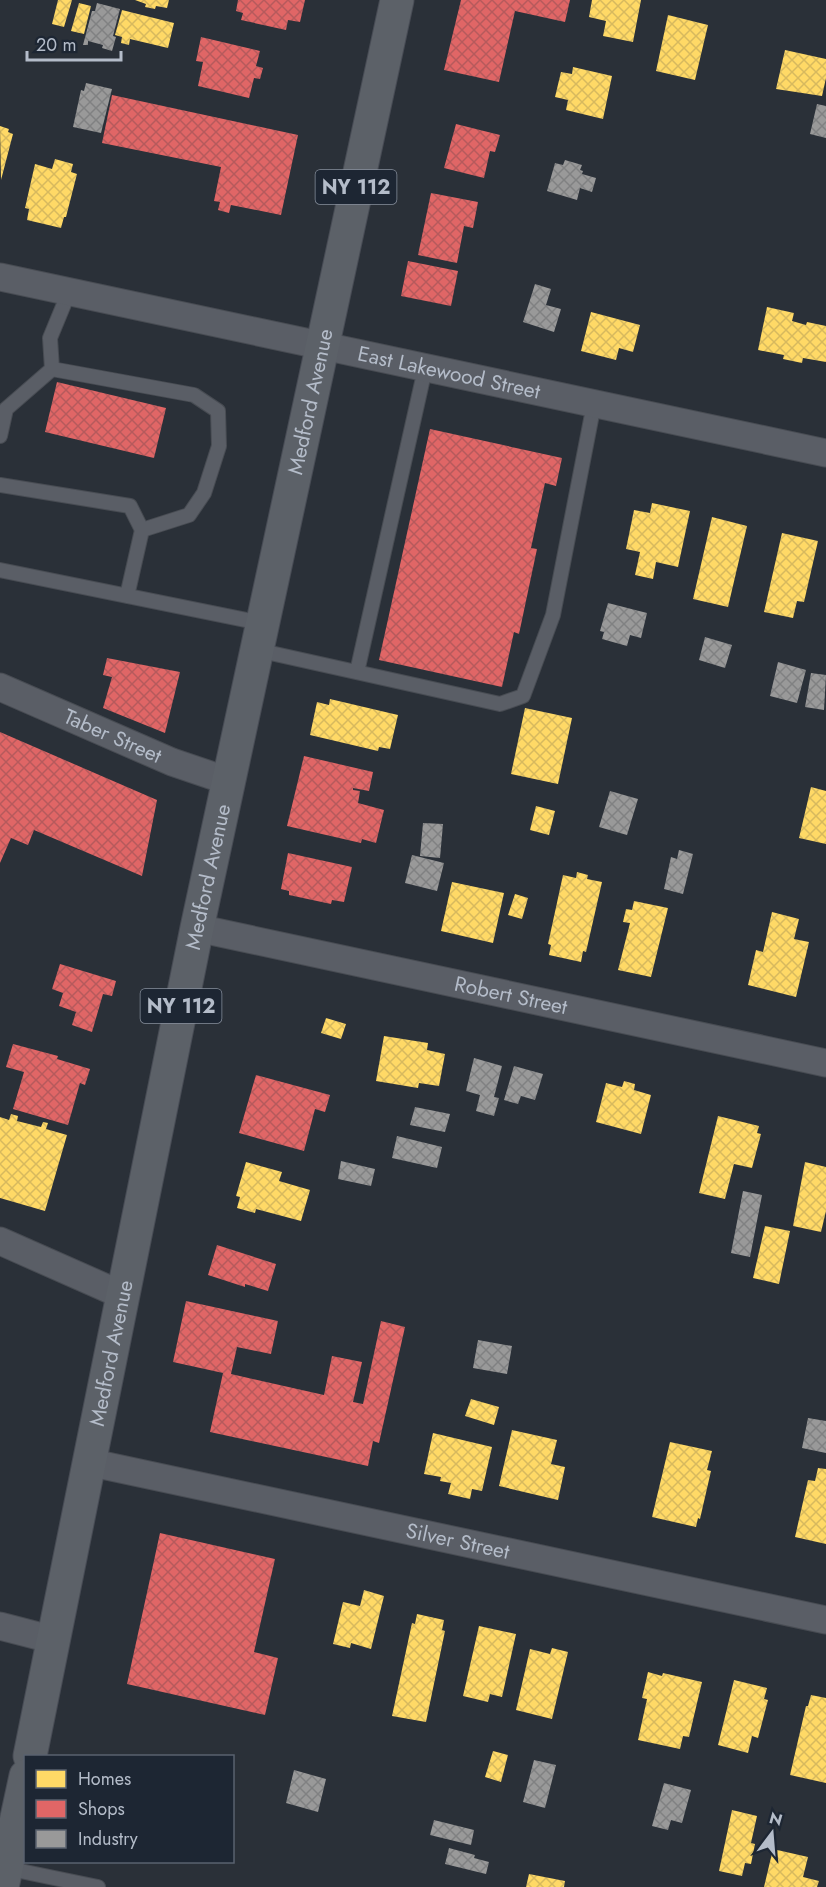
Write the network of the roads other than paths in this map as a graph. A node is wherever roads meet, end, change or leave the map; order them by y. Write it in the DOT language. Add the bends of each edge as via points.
graph roads {
  1 [pos="397,0"];
  2 [pos="0,278"];
  3 [pos="69,292"];
  4 [pos="322,346"];
  5 [pos="52,369"];
  6 [pos="425,369"];
  7 [pos="594,404"];
  8 [pos="0,436"];
  9 [pos="826,453"];
  10 [pos="0,485"];
  11 [pos="142,530"];
  12 [pos="0,570"];
  13 [pos="128,596"];
  14 [pos="258,636"];
  15 [pos="357,672"];
  16 [pos="0,687"];
  17 [pos="228,781"];
  18 [pos="197,928"];
  19 [pos="826,1063"];
  20 [pos="0,1241"];
  21 [pos="122,1295"];
  22 [pos="88,1462"];
  23 [pos="826,1620"];
  24 [pos="0,1626"];
  25 [pos="54,1640"];
  26 [pos="30,1755"];
  27 [pos="24,1785"];
  28 [pos="4,1877"];
  29 [pos="100,1887"];
  1 -- 4 [label="main road, Medford Avenue / NY 112"];
  2 -- 3 [label="street, East Lakewood Street"];
  3 -- 4 [label="street, East Lakewood Street"];
  3 -- 5 [label="lane" via="50,338"];
  4 -- 6 [label="street, East Lakewood Street"];
  4 -- 14 [label="main road, Medford Avenue / NY 112"];
  5 -- 8 [label="lane" via="6,409"];
  5 -- 11 [label="lane" via="194,395 218,411 219,446 204,494 189,516"];
  6 -- 7 [label="street, East Lakewood Street"];
  6 -- 15 [label="lane"];
  7 -- 9 [label="street, East Lakewood Street"];
  7 -- 15 [label="lane" via="554,615 523,696 500,704"];
  10 -- 11 [label="lane" via="129,506"];
  11 -- 13 [label="lane"];
  12 -- 13 [label="lane"];
  13 -- 14 [label="lane"];
  14 -- 15 [label="lane"];
  14 -- 17 [label="main road, Medford Avenue / NY 112"];
  16 -- 17 [label="street, Taber Street" via="196,772"];
  17 -- 18 [label="main road, Medford Avenue / NY 112"];
  18 -- 19 [label="street, Robert Street"];
  18 -- 21 [label="main road, Medford Avenue / NY 112"];
  20 -- 21 [label="street"];
  21 -- 22 [label="main road, Medford Avenue / NY 112"];
  22 -- 23 [label="street, Silver Street"];
  22 -- 25 [label="main road, Medford Avenue / NY 112"];
  24 -- 25 [label="street"];
  25 -- 26 [label="main road, Medford Avenue / NY 112"];
  27 -- 28 [label="main road"];
  28 -- 29 [label="lane"];
}
